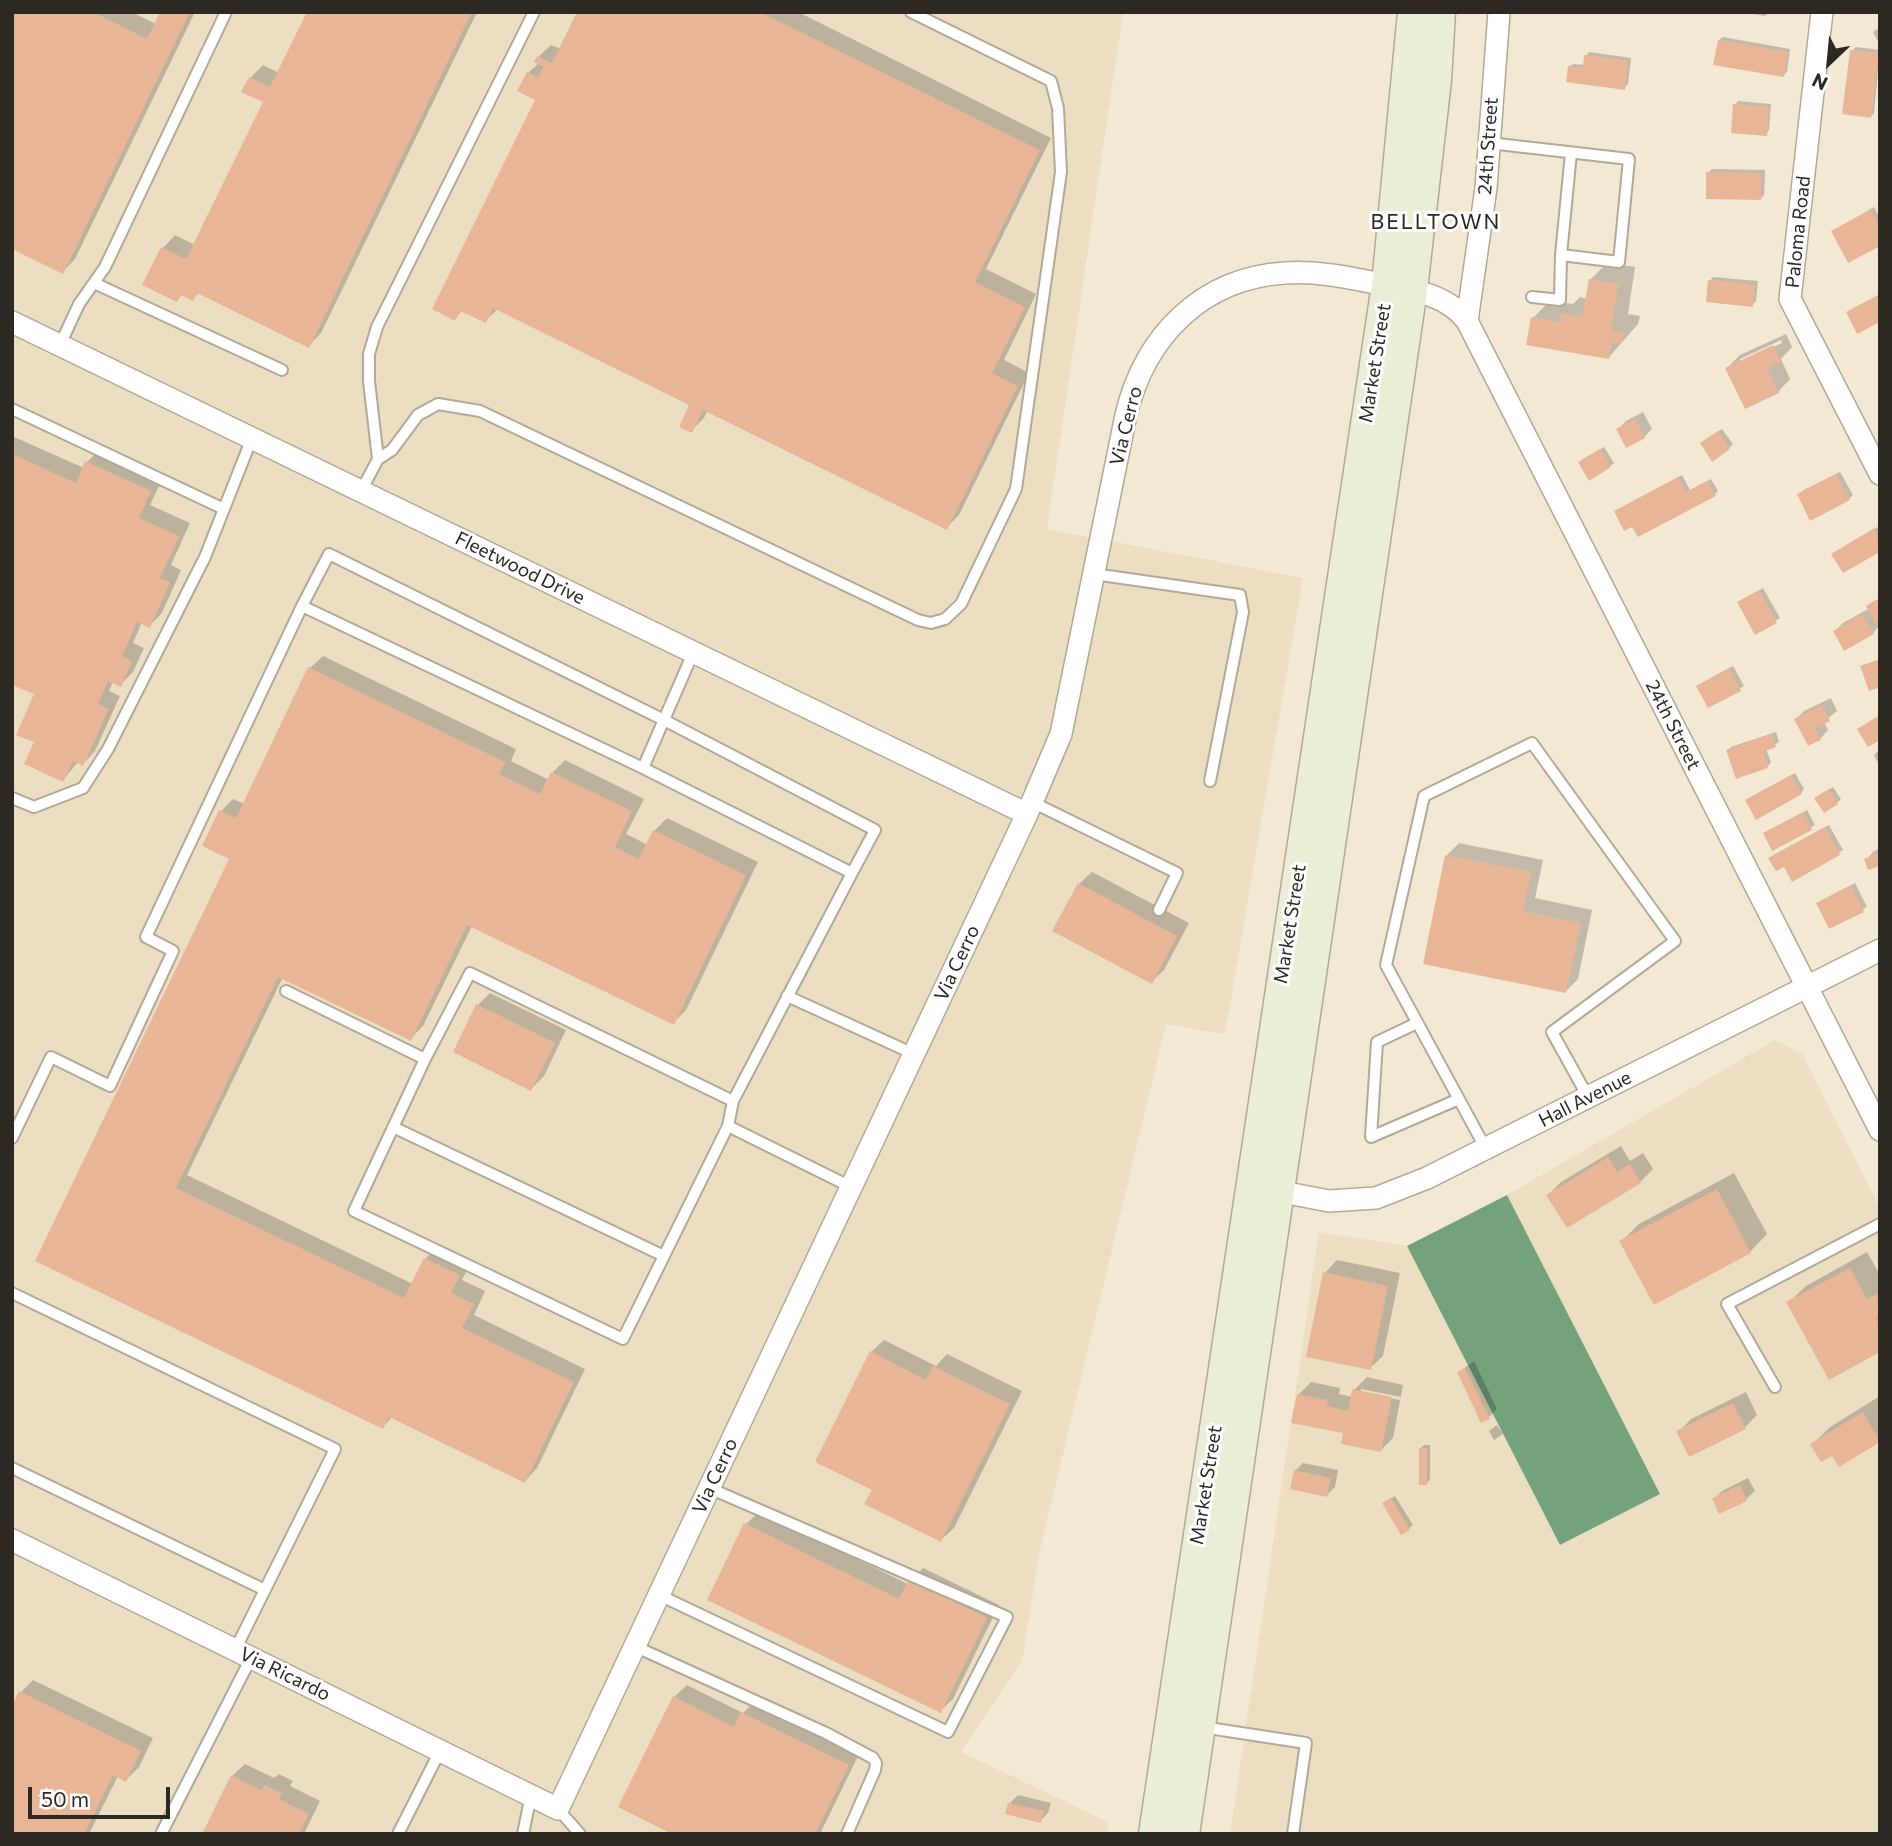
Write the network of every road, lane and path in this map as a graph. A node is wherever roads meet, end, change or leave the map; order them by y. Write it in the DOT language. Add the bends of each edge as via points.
graph roads {
  1 [pos="226,12"];
  2 [pos="534,12"];
  3 [pos="911,12"];
  4 [pos="1413,12"];
  5 [pos="1440,12"];
  6 [pos="1499,12"];
  7 [pos="1822,12"];
  8 [pos="1489,143"];
  9 [pos="1571,153"];
  10 [pos="1561,255"];
  11 [pos="94,283"];
  12 [pos="1399,287"];
  13 [pos="1532,297"];
  14 [pos="1467,321"];
  15 [pos="12,322"];
  16 [pos="60,345"];
  17 [pos="282,370"];
  18 [pos="12,408"];
  19 [pos="252,438"];
  20 [pos="378,460"];
  21 [pos="1880,474"];
  22 [pos="361,491"];
  23 [pos="224,509"];
  24 [pos="1094,574"];
  25 [pos="302,606"];
  26 [pos="694,653"];
  27 [pos="664,720"];
  28 [pos="643,768"];
  29 [pos="1210,781"];
  30 [pos="12,798"];
  31 [pos="1030,808"];
  32 [pos="852,873"];
  33 [pos="1159,910"];
  34 [pos="1880,950"];
  35 [pos="1806,987"];
  36 [pos="286,991"];
  37 [pos="787,996"];
  38 [pos="1418,1023"];
  39 [pos="914,1054"];
  40 [pos="425,1059"];
  41 [pos="1588,1097"];
  42 [pos="1459,1099"];
  43 [pos="733,1101"];
  44 [pos="728,1126"];
  45 [pos="393,1127"];
  46 [pos="1880,1130"];
  47 [pos="12,1138"];
  48 [pos="1486,1149"];
  49 [pos="851,1187"];
  50 [pos="1264,1188"];
  51 [pos="1880,1224"];
  52 [pos="664,1256"];
  53 [pos="12,1293"];
  54 [pos="1775,1387"];
  55 [pos="12,1468"];
  56 [pos="709,1488"];
  57 [pos="14,1544"];
  58 [pos="265,1590"];
  59 [pos="659,1595"];
  60 [pos="634,1646"];
  61 [pos="243,1654"];
  62 [pos="1200,1727"];
  63 [pos="440,1751"];
  64 [pos="531,1796"];
  65 [pos="558,1809"];
  66 [pos="161,1834"];
  67 [pos="398,1834"];
  68 [pos="523,1834"];
  69 [pos="580,1834"];
  70 [pos="847,1834"];
  71 [pos="1154,1834"];
  72 [pos="1184,1834"];
  73 [pos="1293,1834"];
  1 -- 11 [label="lane" via="106,267"];
  2 -- 20 [label="lane" via="377,327 369,354 369,381"];
  3 -- 20 [label="lane" via="1051,81 1058,107 1061,172 1016,489 961,604 945,619 918,620 480,411 438,404 418,415 392,450"];
  4 -- 12 [label="main road, Market Street"];
  5 -- 12 [label="main road, Market Street" via="1436,80"];
  6 -- 8 [label="street, 24th Street"];
  7 -- 21 [label="street, Paloma Road" via="1790,299"];
  8 -- 9 [label="lane"];
  8 -- 14 [label="street, 24th Street"];
  9 -- 10 [label="lane"];
  9 -- 10 [label="lane" via="1629,159 1619,262"];
  10 -- 13 [label="lane" via="1560,300"];
  11 -- 16 [label="lane"];
  11 -- 17 [label="lane"];
  12 -- 14 [label="street, 24th Street" via="1453,306"];
  12 -- 24 [label="street, Via Cerro" via="1334,275 1254,277 1200,300 1177,319 1149,356 1130,397"];
  12 -- 50 [label="main road, Market Street"];
  14 -- 35 [label="street, 24th Street"];
  15 -- 16 [label="street, Fleetwood Drive"];
  16 -- 19 [label="street, Fleetwood Drive"];
  18 -- 23 [label="lane"];
  19 -- 22 [label="street, Fleetwood Drive"];
  19 -- 23 [label="lane"];
  20 -- 22 [label="lane"];
  22 -- 26 [label="street, Fleetwood Drive"];
  23 -- 30 [label="lane" via="205,557 108,749 83,788 34,807"];
  24 -- 29 [label="lane" via="1240,595 1243,612"];
  24 -- 31 [label="street, Via Cerro" via="1061,734"];
  25 -- 27 [label="lane" via="329,554"];
  25 -- 28 [label="lane"];
  25 -- 47 [label="lane" via="146,937 173,951 110,1086 51,1057"];
  26 -- 27 [label="lane"];
  26 -- 31 [label="street, Fleetwood Drive"];
  27 -- 28 [label="lane"];
  27 -- 32 [label="lane" via="875,830"];
  28 -- 32 [label="lane"];
  31 -- 33 [label="lane" via="1177,873"];
  31 -- 39 [label="street, Via Cerro"];
  32 -- 37 [label="lane"];
  34 -- 35 [label="street, Hall Avenue"];
  35 -- 41 [label="street, Hall Avenue"];
  35 -- 46 [label="street, 24th Street"];
  36 -- 40 [label="lane"];
  37 -- 39 [label="lane"];
  37 -- 43 [label="lane"];
  38 -- 41 [label="lane" via="1386,965 1424,796 1532,743 1675,942 1552,1032"];
  38 -- 42 [label="lane"];
  38 -- 42 [label="lane" via="1377,1042 1371,1137"];
  39 -- 49 [label="street, Via Cerro"];
  40 -- 43 [label="lane" via="470,973"];
  40 -- 45 [label="lane"];
  41 -- 48 [label="street, Hall Avenue"];
  42 -- 48 [label="lane"];
  43 -- 44 [label="lane"];
  44 -- 49 [label="lane"];
  44 -- 52 [label="lane"];
  45 -- 52 [label="lane"];
  45 -- 52 [label="lane" via="354,1211 622,1339"];
  48 -- 50 [label="street, Hall Avenue" via="1376,1198 1329,1201"];
  49 -- 56 [label="street, Via Cerro"];
  50 -- 62 [label="main road, Market Street"];
  50 -- 71 [label="main road, Market Street"];
  51 -- 54 [label="lane" via="1727,1304"];
  53 -- 58 [label="lane" via="335,1448"];
  55 -- 58 [label="lane"];
  56 -- 59 [label="street, Via Cerro"];
  56 -- 59 [label="lane" via="1007,1617 948,1732"];
  57 -- 61 [label="street, Via Ricardo"];
  58 -- 61 [label="lane"];
  59 -- 60 [label="street, Via Cerro"];
  60 -- 65 [label="street, Via Cerro"];
  60 -- 70 [label="lane" via="873,1758 875,1770"];
  61 -- 63 [label="street, Via Ricardo"];
  61 -- 66 [label="lane"];
  62 -- 72 [label="main road, Market Street"];
  62 -- 73 [label="lane" via="1306,1743"];
  63 -- 64 [label="street, Via Ricardo"];
  63 -- 67 [label="lane"];
  64 -- 65 [label="street, Via Ricardo"];
  64 -- 68 [label="lane"];
  65 -- 69 [label="lane"];
}
